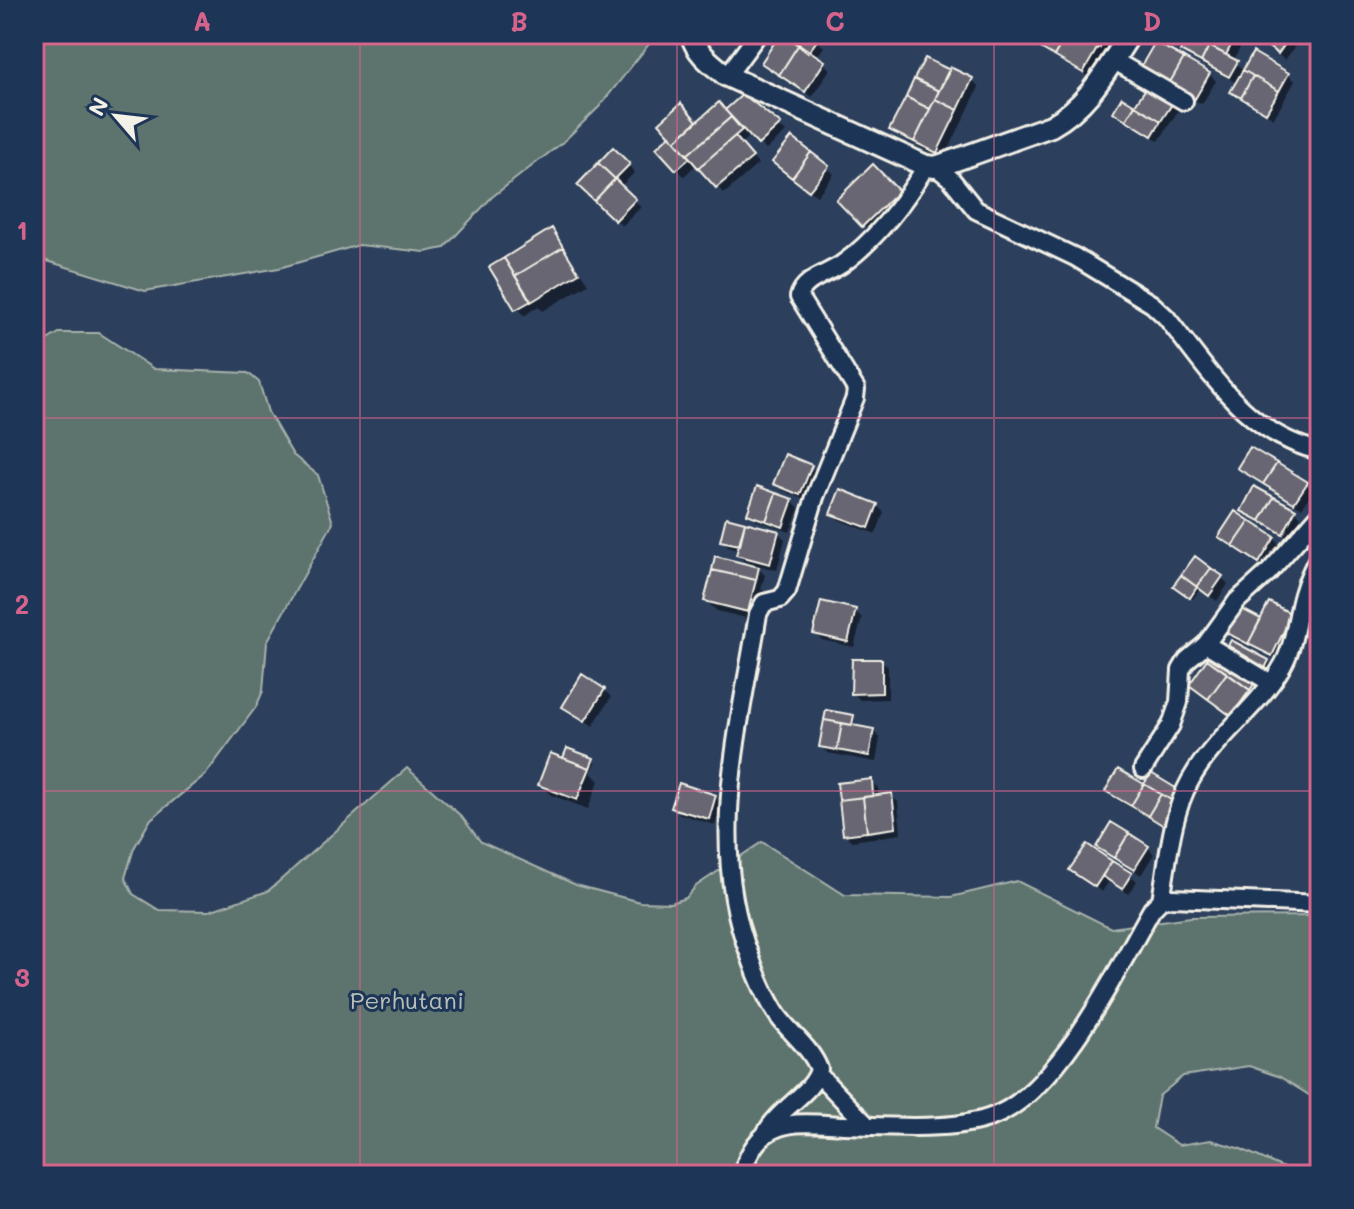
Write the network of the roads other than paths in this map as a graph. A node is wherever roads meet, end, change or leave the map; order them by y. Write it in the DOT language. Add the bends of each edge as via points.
graph roads {
  1 [pos="691,34"];
  2 [pos="758,34"];
  3 [pos="1130,34"];
  4 [pos="1113,60"];
  5 [pos="727,76"];
  6 [pos="1184,101"];
  7 [pos="931,166"];
  8 [pos="1320,451"];
  9 [pos="1320,514"];
  10 [pos="1320,554"];
  11 [pos="1206,644"];
  12 [pos="1271,683"];
  13 [pos="1143,769"];
  14 [pos="1161,900"];
  15 [pos="1320,904"];
  16 [pos="818,1074"];
  17 [pos="867,1125"];
  18 [pos="765,1134"];
  19 [pos="742,1175"];
  1 -- 5 [label="street" via="707,61"];
  2 -- 5 [label="street"];
  3 -- 4 [label="street"];
  4 -- 6 [label="street"];
  4 -- 7 [label="street" via="1081,106 1066,118"];
  5 -- 7 [label="street"];
  7 -- 8 [label="street" via="951,179 976,210 1075,257 1152,304 1243,412 1280,437"];
  7 -- 16 [label="street" via="873,238 801,290 802,305 853,381 855,398 815,497 787,591 764,603 758,614 728,802 735,914 772,1006 812,1056"];
  9 -- 11 [label="street" via="1237,601"];
  10 -- 12 [label="street" via="1303,592 1288,656"];
  11 -- 12 [label="street"];
  11 -- 13 [label="street" via="1181,670 1171,725"];
  12 -- 14 [label="street" via="1190,780"];
  14 -- 15 [label="street"];
  14 -- 17 [label="street" via="1060,1060 1016,1104 968,1122"];
  16 -- 17 [label="street"];
  16 -- 18 [label="street"];
  17 -- 18 [label="street" via="797,1123"];
  18 -- 19 [label="street"];
}
